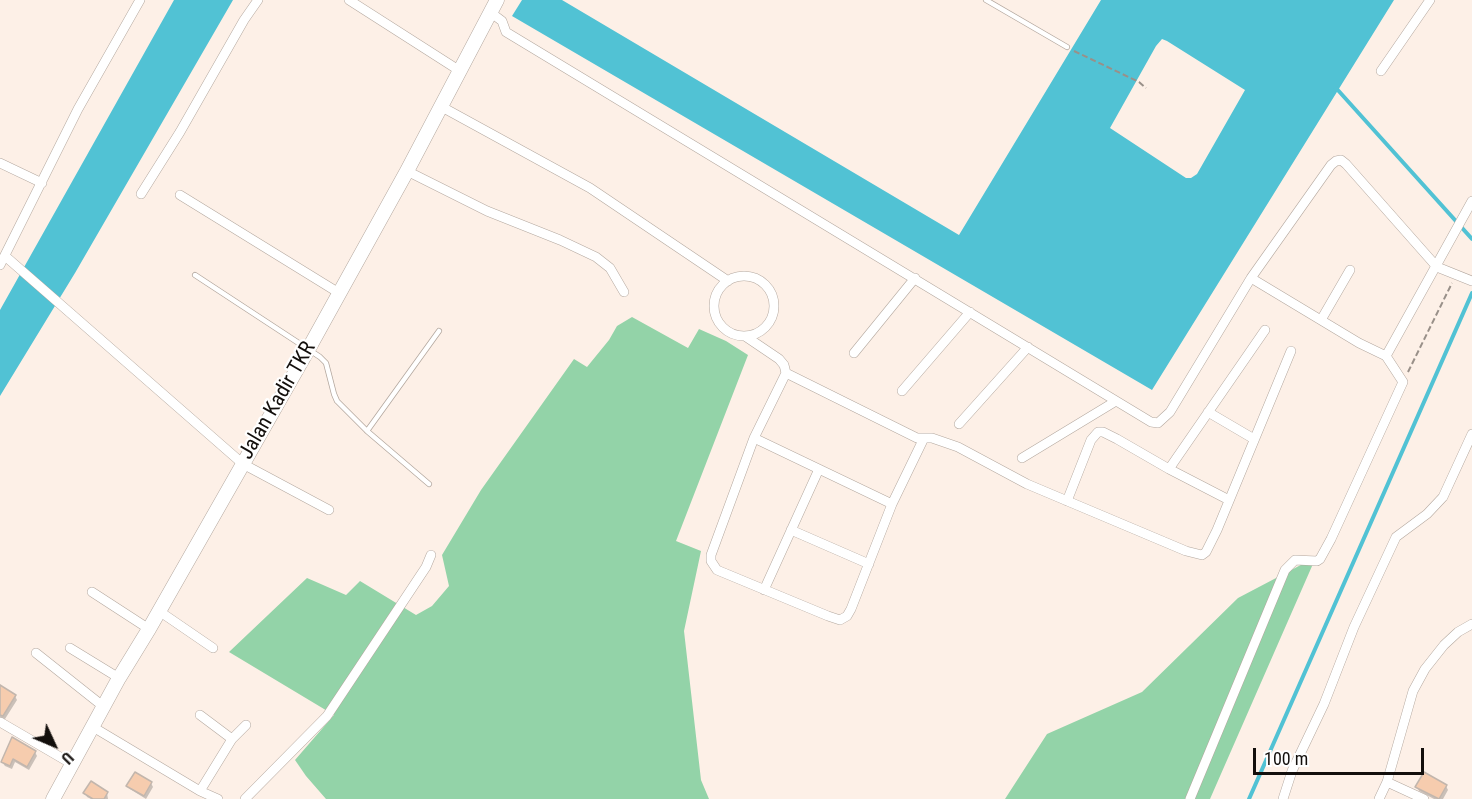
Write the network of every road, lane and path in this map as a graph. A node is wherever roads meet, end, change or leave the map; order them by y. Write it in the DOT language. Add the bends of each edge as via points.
graph roads {
  1 [pos="140,0"];
  2 [pos="258,0"];
  3 [pos="349,0"];
  4 [pos="986,0"];
  5 [pos="1430,0"];
  6 [pos="493,7"];
  7 [pos="1067,47"];
  8 [pos="1381,70"];
  9 [pos="460,71"];
  10 [pos="1146,88"];
  11 [pos="442,107"];
  12 [pos="0,164"];
  13 [pos="407,171"];
  14 [pos="42,183"];
  15 [pos="141,194"];
  16 [pos="180,195"];
  17 [pos="1472,201"];
  18 [pos="5,255"];
  19 [pos="0,264"];
  20 [pos="1437,267"];
  21 [pos="1350,270"];
  22 [pos="1456,274"];
  23 [pos="195,275"];
  24 [pos="915,278"];
  25 [pos="1251,278"];
  26 [pos="728,281"];
  27 [pos="1472,281"];
  28 [pos="624,292"];
  29 [pos="339,293"];
  30 [pos="970,312"];
  31 [pos="1321,320"];
  32 [pos="1265,330"];
  33 [pos="439,331"];
  34 [pos="745,336"];
  35 [pos="1028,347"];
  36 [pos="309,348"];
  37 [pos="1291,351"];
  38 [pos="854,353"];
  39 [pos="1386,356"];
  40 [pos="786,373"];
  41 [pos="1402,382"];
  42 [pos="902,391"];
  43 [pos="1116,401"];
  44 [pos="1208,412"];
  45 [pos="959,424"];
  46 [pos="366,431"];
  47 [pos="1472,434"];
  48 [pos="754,438"];
  49 [pos="924,438"];
  50 [pos="1254,439"];
  51 [pos="1022,458"];
  52 [pos="243,464"];
  53 [pos="819,469"];
  54 [pos="1169,469"];
  55 [pos="429,484"];
  56 [pos="1229,500"];
  57 [pos="1067,501"];
  58 [pos="892,504"];
  59 [pos="329,510"];
  60 [pos="791,530"];
  61 [pos="431,555"];
  62 [pos="868,564"];
  63 [pos="764,590"];
  64 [pos="92,592"];
  65 [pos="159,611"];
  66 [pos="1472,624"];
  67 [pos="149,629"];
  68 [pos="70,648"];
  69 [pos="213,648"];
  70 [pos="36,653"];
  71 [pos="119,678"];
  72 [pos="104,707"];
  73 [pos="200,715"];
  74 [pos="0,722"];
  75 [pos="246,725"];
  76 [pos="93,727"];
  77 [pos="232,739"];
  78 [pos="72,764"];
  79 [pos="1387,782"];
  80 [pos="200,791"];
  81 [pos="53,799"];
  82 [pos="218,799"];
  83 [pos="244,799"];
  84 [pos="1190,799"];
  85 [pos="1283,799"];
  86 [pos="1379,799"];
  87 [pos="1424,799"];
  1 -- 14 [label="street" via="78,109"];
  2 -- 15 [label="street"];
  3 -- 9 [label="street"];
  4 -- 7 [label="lane"];
  5 -- 8 [label="street"];
  6 -- 9 [label="street, Jalan Kadir TKR"];
  6 -- 24 [label="street" via="506,32"];
  7 -- 10 [label="path"];
  9 -- 11 [label="street, Jalan Kadir TKR"];
  11 -- 13 [label="street, Jalan Kadir TKR"];
  11 -- 26 [label="street" via="590,188"];
  12 -- 14 [label="street"];
  13 -- 28 [label="street" via="487,211 596,257 610,268"];
  13 -- 29 [label="street, Jalan Kadir TKR"];
  14 -- 18 [label="street"];
  16 -- 29 [label="street"];
  17 -- 20 [label="street"];
  18 -- 19 [label="street"];
  18 -- 52 [label="street"];
  20 -- 22 [label="street"];
  20 -- 25 [label="street" via="1341,160 1331,165"];
  20 -- 39 [label="street"];
  21 -- 31 [label="street"];
  22 -- 27 [label="street"];
  22 -- 41 [label="path"];
  23 -- 36 [label="lane"];
  24 -- 30 [label="street"];
  24 -- 38 [label="street"];
  25 -- 31 [label="street"];
  25 -- 43 [label="street" via="1165,419 1151,422"];
  26 -- 34 [label="street" via="717,294 718,319 729,331"];
  26 -- 34 [label="street" via="752,277 766,286 774,301 767,325"];
  29 -- 36 [label="street, Jalan Kadir TKR"];
  30 -- 35 [label="street"];
  30 -- 42 [label="street"];
  31 -- 39 [label="street"];
  32 -- 44 [label="street"];
  33 -- 46 [label="lane"];
  34 -- 40 [label="street" via="779,359"];
  35 -- 43 [label="street"];
  35 -- 45 [label="street"];
  36 -- 46 [label="lane" via="326,363 337,401"];
  36 -- 52 [label="street, Jalan Kadir TKR"];
  37 -- 50 [label="street"];
  39 -- 41 [label="street"];
  40 -- 48 [label="street"];
  40 -- 49 [label="street"];
  41 -- 84 [label="street" via="1323,555 1317,561 1295,560 1285,570"];
  43 -- 51 [label="street"];
  44 -- 50 [label="street"];
  44 -- 54 [label="street"];
  46 -- 55 [label="lane"];
  47 -- 85 [label="street" via="1443,497 1396,537"];
  48 -- 53 [label="street"];
  48 -- 63 [label="street" via="711,561 717,570"];
  49 -- 57 [label="street" via="958,447"];
  49 -- 58 [label="street"];
  50 -- 56 [label="street"];
  52 -- 59 [label="street"];
  52 -- 65 [label="street, Jalan Kadir TKR"];
  53 -- 58 [label="street"];
  53 -- 60 [label="street"];
  54 -- 56 [label="street"];
  54 -- 57 [label="street" via="1118,439 1098,432 1091,440"];
  56 -- 57 [label="street" via="1202,555"];
  58 -- 62 [label="street"];
  60 -- 62 [label="street"];
  60 -- 63 [label="street"];
  61 -- 83 [label="street" via="327,716"];
  62 -- 63 [label="street" via="851,609 840,620"];
  64 -- 67 [label="street"];
  65 -- 67 [label="street, Jalan Kadir TKR"];
  65 -- 69 [label="street"];
  66 -- 79 [label="street" via="1444,645 1413,691"];
  67 -- 71 [label="street, Jalan Kadir TKR"];
  68 -- 71 [label="street"];
  70 -- 72 [label="street"];
  71 -- 72 [label="street, Jalan Kadir TKR"];
  72 -- 76 [label="street, Jalan Kadir TKR"];
  73 -- 77 [label="street"];
  74 -- 78 [label="street"];
  75 -- 77 [label="street"];
  76 -- 78 [label="street, Jalan Kadir TKR"];
  76 -- 80 [label="street"];
  77 -- 80 [label="street"];
  78 -- 81 [label="street, Jalan Kadir TKR"];
  79 -- 86 [label="street"];
  79 -- 87 [label="street"];
  80 -- 82 [label="street"];
}
